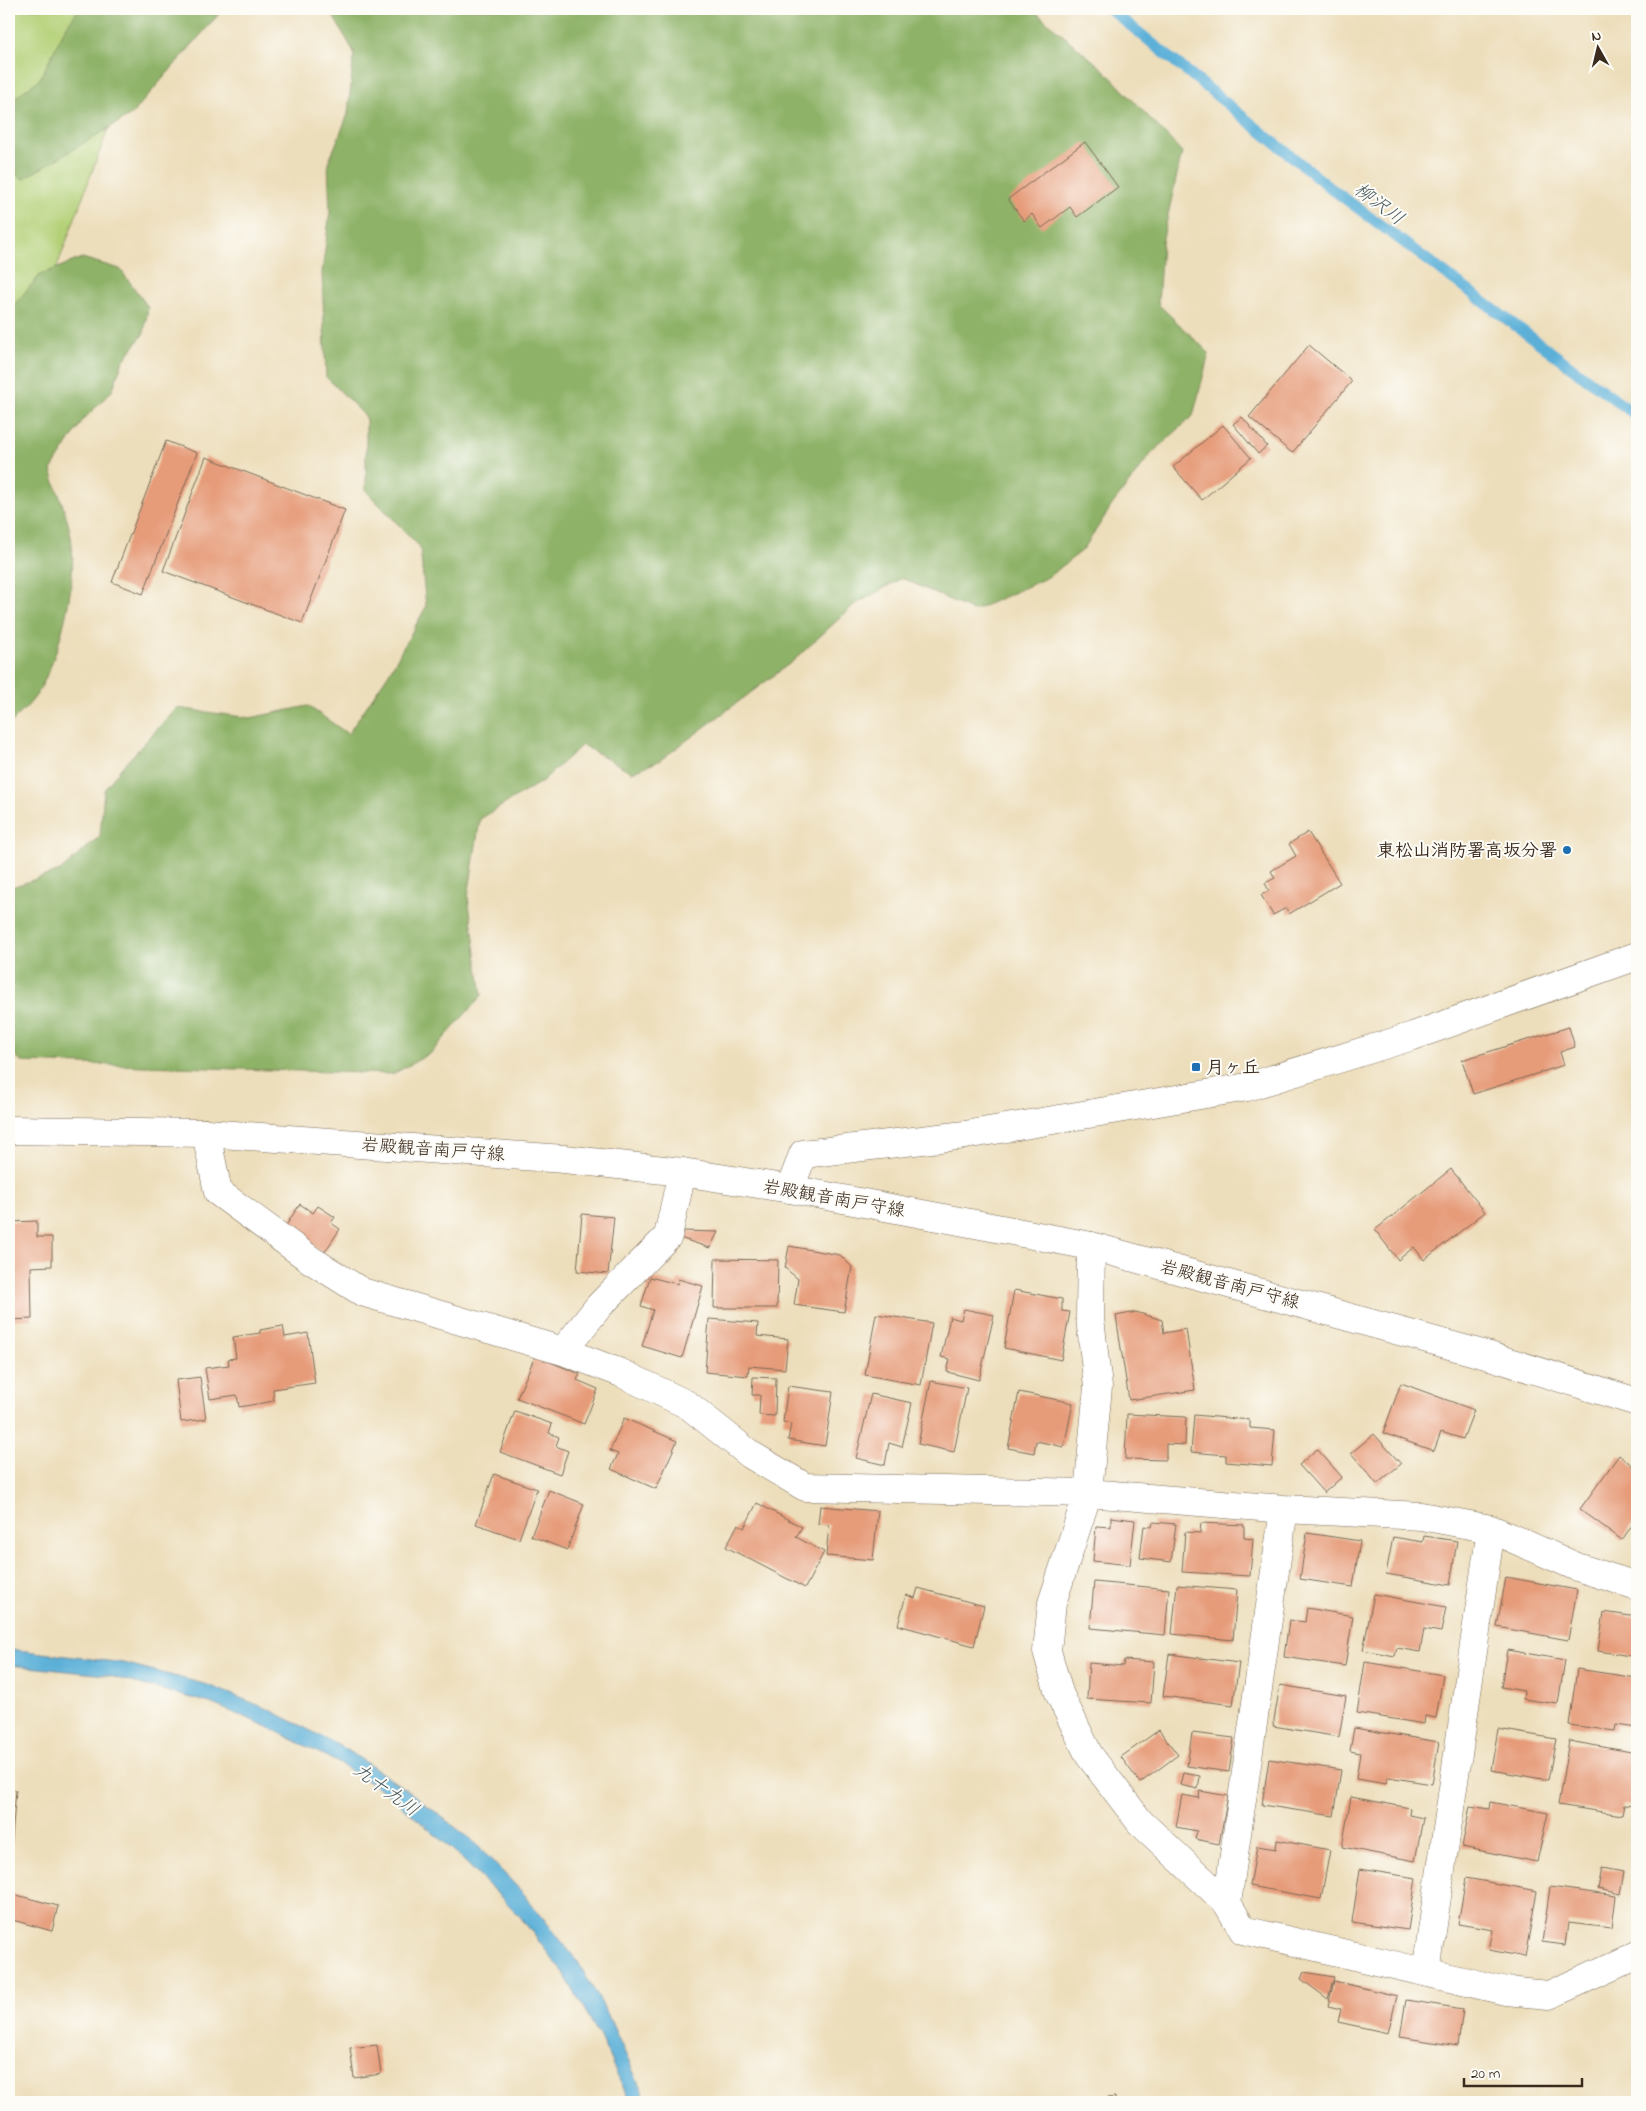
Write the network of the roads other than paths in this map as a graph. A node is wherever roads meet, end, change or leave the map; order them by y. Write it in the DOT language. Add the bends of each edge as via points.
graph roads {
  1 [pos="1637,956"];
  2 [pos="10,1128"];
  3 [pos="206,1133"];
  4 [pos="682,1172"];
  5 [pos="790,1189"];
  6 [pos="1091,1246"];
  7 [pos="563,1351"];
  8 [pos="1637,1402"];
  9 [pos="1088,1493"];
  10 [pos="1284,1509"];
  11 [pos="1491,1529"];
  12 [pos="1637,1586"];
  13 [pos="1227,1903"];
  14 [pos="1636,1951"];
  15 [pos="1426,1972"];
  1 -- 5 [label="street" via="1413,1036 1247,1087 965,1136 803,1154"];
  2 -- 3 [label="street, 岩殿観音南戸守線"];
  3 -- 4 [label="street, 岩殿観音南戸守線" via="564,1159"];
  3 -- 7 [label="street" via="218,1192 311,1260 362,1292"];
  4 -- 5 [label="street, 岩殿観音南戸守線"];
  4 -- 7 [label="street" via="668,1236 599,1306"];
  5 -- 6 [label="street, 岩殿観音南戸守線"];
  6 -- 8 [label="street, 岩殿観音南戸守線" via="1493,1357"];
  6 -- 9 [label="street" via="1090,1318 1098,1387"];
  7 -- 9 [label="street" via="621,1373 688,1405 751,1455 804,1487"];
  9 -- 10 [label="street"];
  9 -- 13 [label="street" via="1052,1603 1048,1651 1059,1693 1089,1755 1140,1822"];
  10 -- 11 [label="street" via="1421,1516"];
  10 -- 13 [label="street"];
  11 -- 12 [label="street" via="1577,1567"];
  11 -- 15 [label="street"];
  13 -- 15 [label="street" via="1243,1930"];
  14 -- 15 [label="street" via="1549,1995 1506,1991"];
}
